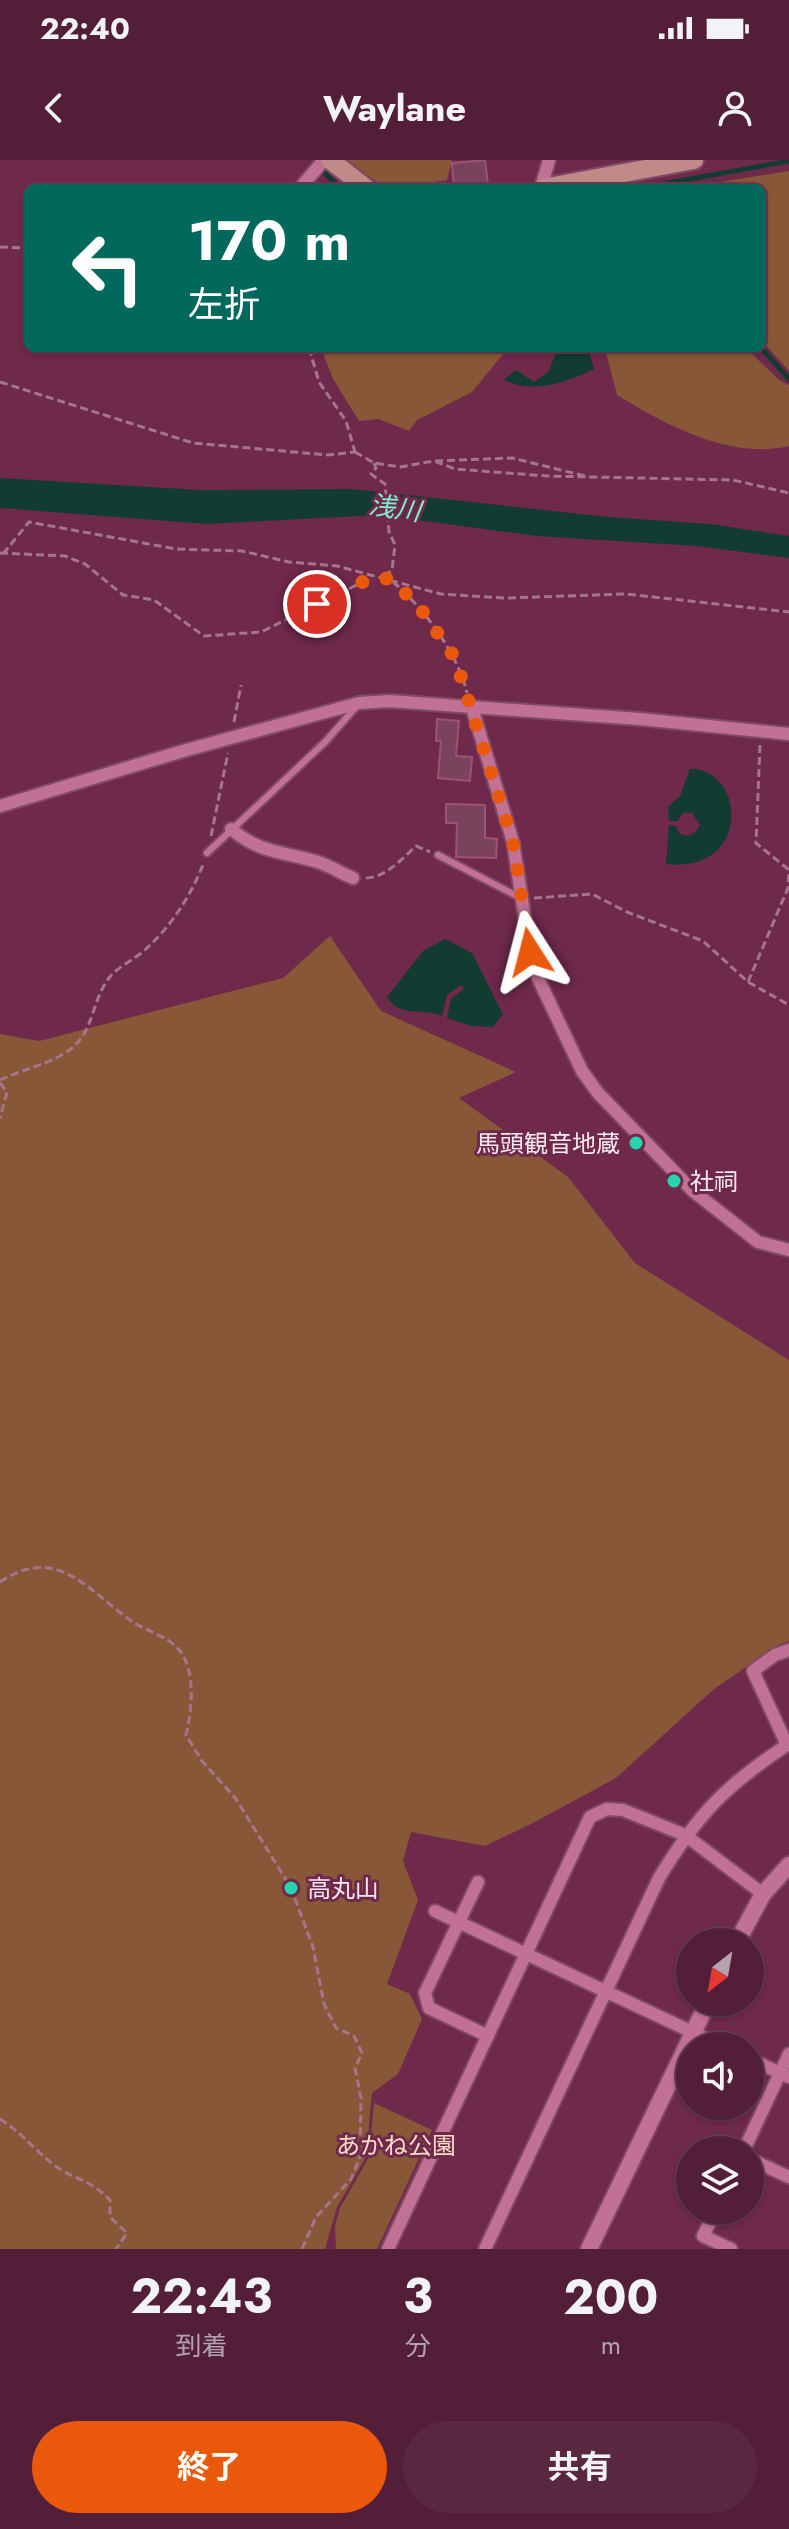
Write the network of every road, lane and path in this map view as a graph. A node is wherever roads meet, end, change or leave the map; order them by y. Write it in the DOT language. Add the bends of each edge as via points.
graph roads {
  1 [pos="324,160"];
  2 [pos="330,160"];
  3 [pos="549,160"];
  4 [pos="694,160"];
  5 [pos="303,184"];
  6 [pos="361,184"];
  7 [pos="543,184"];
  8 [pos="564,184"];
  9 [pos="0,247"];
  10 [pos="24,248"];
  11 [pos="310,352"];
  12 [pos="0,382"];
  13 [pos="355,452"];
  14 [pos="434,461"];
  15 [pos="374,463"];
  16 [pos="593,478"];
  17 [pos="789,493"];
  18 [pos="2,553"];
  19 [pos="373,577"];
  20 [pos="383,577"];
  21 [pos="390,579"];
  22 [pos="789,612"];
  23 [pos="241,685"];
  24 [pos="359,703"];
  25 [pos="472,708"];
  26 [pos="760,731"];
  27 [pos="789,734"];
  28 [pos="231,737"];
  29 [pos="0,806"];
  30 [pos="231,829"];
  31 [pos="207,853"];
  32 [pos="438,855"];
  33 [pos="789,870"];
  34 [pos="353,878"];
  35 [pos="523,899"];
  36 [pos="748,982"];
  37 [pos="789,1005"];
  38 [pos="0,1081"];
  39 [pos="0,1118"];
  40 [pos="789,1250"];
  41 [pos="0,1582"];
  42 [pos="789,1650"];
  43 [pos="788,1744"];
  44 [pos="685,1835"];
  45 [pos="789,1865"];
  46 [pos="478,1882"];
  47 [pos="763,1894"];
  48 [pos="435,1911"];
  49 [pos="457,1922"];
  50 [pos="745,1928"];
  51 [pos="526,1954"];
  52 [pos="607,1991"];
  53 [pos="690,2032"];
  54 [pos="488,2036"];
  55 [pos="789,2054"];
  56 [pos="764,2065"];
  57 [pos="676,2071"];
  58 [pos="785,2075"];
  59 [pos="0,2119"];
  60 [pos="752,2136"];
  61 [pos="764,2165"];
  62 [pos="789,2177"];
  63 [pos="709,2224"];
  64 [pos="116,2249"];
  65 [pos="302,2249"];
  66 [pos="388,2249"];
  67 [pos="485,2249"];
  68 [pos="589,2249"];
  69 [pos="731,2249"];
  1 -- 5 [label="street"];
  2 -- 6 [label="main road"];
  3 -- 7 [label="street"];
  4 -- 8 [label="main road"];
  9 -- 10 [label="path"];
  11 -- 13 [label="path" via="319,382 346,421"];
  12 -- 13 [label="path" via="193,443 328,455"];
  13 -- 15 [label="path"];
  14 -- 15 [label="path" via="400,467"];
  14 -- 16 [label="path" via="455,469"];
  14 -- 16 [label="path" via="512,458"];
  15 -- 20 [label="path" via="371,474 382,479 395,551 392,570"];
  16 -- 17 [label="path" via="733,480"];
  18 -- 19 [label="path" via="29,522 176,549 242,551 337,566"];
  18 -- 19 [label="path" via="65,556 85,564 123,595 154,600 204,636 261,632"];
  19 -- 20 [label="path"];
  20 -- 21 [label="path"];
  21 -- 22 [label="path" via="441,594 626,594"];
  21 -- 25 [label="path" via="418,605 455,658"];
  23 -- 28 [label="path"];
  24 -- 25 [label="street"];
  24 -- 28 [label="street"];
  24 -- 30 [label="lane"];
  25 -- 26 [label="street"];
  25 -- 35 [label="street" via="506,813"];
  26 -- 27 [label="street"];
  26 -- 33 [label="path" via="756,843"];
  28 -- 29 [label="street"];
  28 -- 31 [label="path"];
  30 -- 31 [label="lane"];
  30 -- 34 [label="street" via="249,844 318,862"];
  31 -- 38 [label="path" via="196,884 175,916 147,948 109,978 87,1034 49,1061"];
  32 -- 34 [label="path" via="416,846 372,878"];
  32 -- 35 [label="lane"];
  33 -- 36 [label="path" via="788,888"];
  35 -- 36 [label="path" via="592,894 703,941"];
  35 -- 40 [label="street" via="538,978 563,1035 598,1093 703,1199 758,1242"];
  36 -- 37 [label="path"];
  38 -- 39 [label="path" via="7,1092"];
  41 -- 65 [label="path" via="18,1569 40,1565 63,1571 180,1651 191,1692 186,1735 236,1799 291,1888 313,1947 324,2004 336,2028 354,2036 362,2053 355,2068 361,2098 360,2157 351,2179 316,2217"];
  42 -- 43 [label="street" via="753,1671"];
  43 -- 44 [label="street" via="719,1795"];
  44 -- 47 [label="street"];
  44 -- 51 [label="street" via="623,1810 607,1809 590,1817"];
  44 -- 52 [label="street" via="659,1878"];
  45 -- 47 [label="street"];
  46 -- 49 [label="street"];
  47 -- 50 [label="street"];
  48 -- 49 [label="street"];
  49 -- 51 [label="street"];
  49 -- 54 [label="street" via="425,1993 429,2008"];
  51 -- 52 [label="street"];
  51 -- 54 [label="street"];
  52 -- 53 [label="street"];
  52 -- 67 [label="street"];
  54 -- 66 [label="street"];
  55 -- 58 [label="street"];
  56 -- 58 [label="street"];
  57 -- 68 [label="street"];
  58 -- 60 [label="street"];
  59 -- 64 [label="path" via="61,2170 91,2182 110,2200 110,2217 127,2233"];
  61 -- 62 [label="street"];
  63 -- 69 [label="street" via="703,2236"];
}
